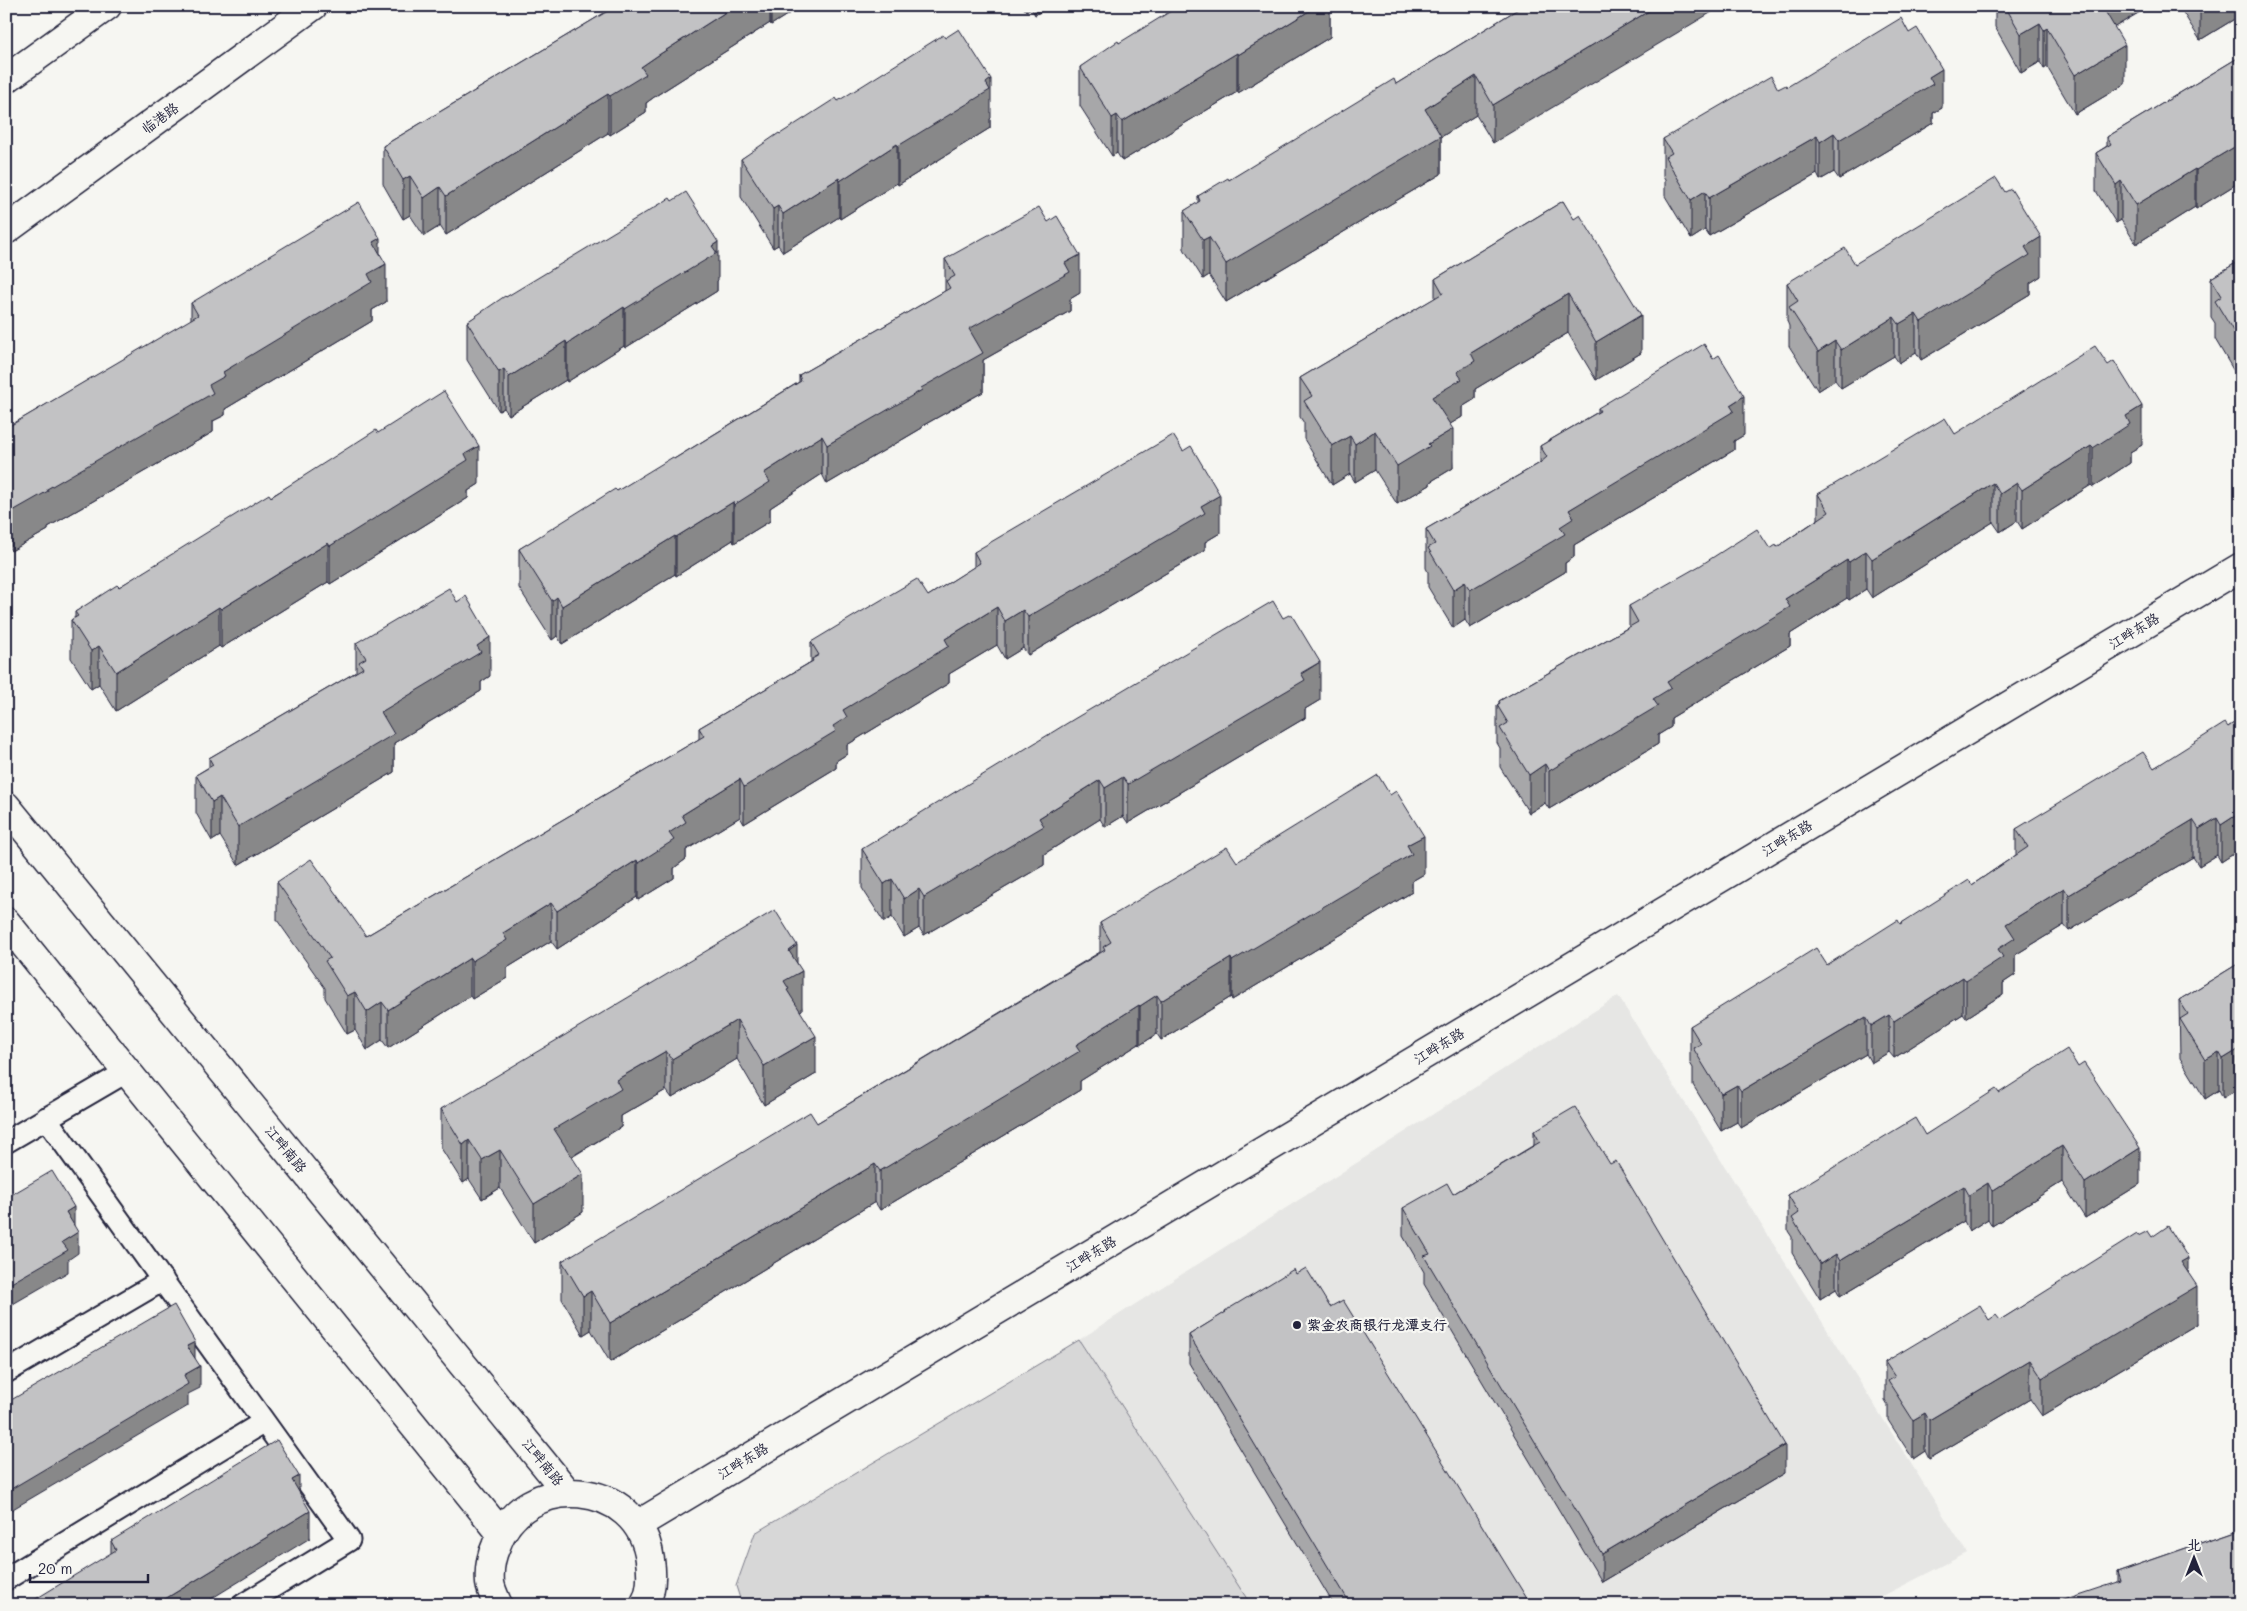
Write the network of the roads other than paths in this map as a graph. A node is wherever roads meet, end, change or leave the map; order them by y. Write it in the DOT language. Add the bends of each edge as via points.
graph roads {
  1 [pos="107,6"];
  2 [pos="313,6"];
  3 [pos="6,79"];
  4 [pos="6,230"];
  5 [pos="2241,567"];
  6 [pos="6,806"];
  7 [pos="6,922"];
  8 [pos="126,1072"];
  9 [pos="46,1118"];
  10 [pos="6,1142"];
  11 [pos="162,1280"];
  12 [pos="6,1372"];
  13 [pos="264,1422"];
  14 [pos="567,1492"];
  15 [pos="637,1525"];
  16 [pos="500,1532"];
  17 [pos="6,1579"];
  18 [pos="646,1604"];
  19 [pos="244,1605"];
  20 [pos="498,1605"];
  1 -- 3 [label="street"];
  2 -- 4 [label="street, 临港路"];
  5 -- 15 [label="street, 江畔东路"];
  6 -- 14 [label="street, 江畔南路"];
  7 -- 8 [label="street"];
  8 -- 9 [label="lane"];
  8 -- 16 [label="street"];
  9 -- 10 [label="lane"];
  9 -- 11 [label="lane"];
  11 -- 12 [label="lane"];
  11 -- 13 [label="lane"];
  13 -- 17 [label="lane"];
  13 -- 19 [label="lane" via="349,1540"];
  14 -- 15 [label="street" via="593,1494 618,1506"];
  14 -- 16 [label="street" via="540,1498 518,1512"];
  15 -- 18 [label="street" via="648,1549 651,1566"];
  16 -- 20 [label="street" via="492,1556 490,1583"];
}
